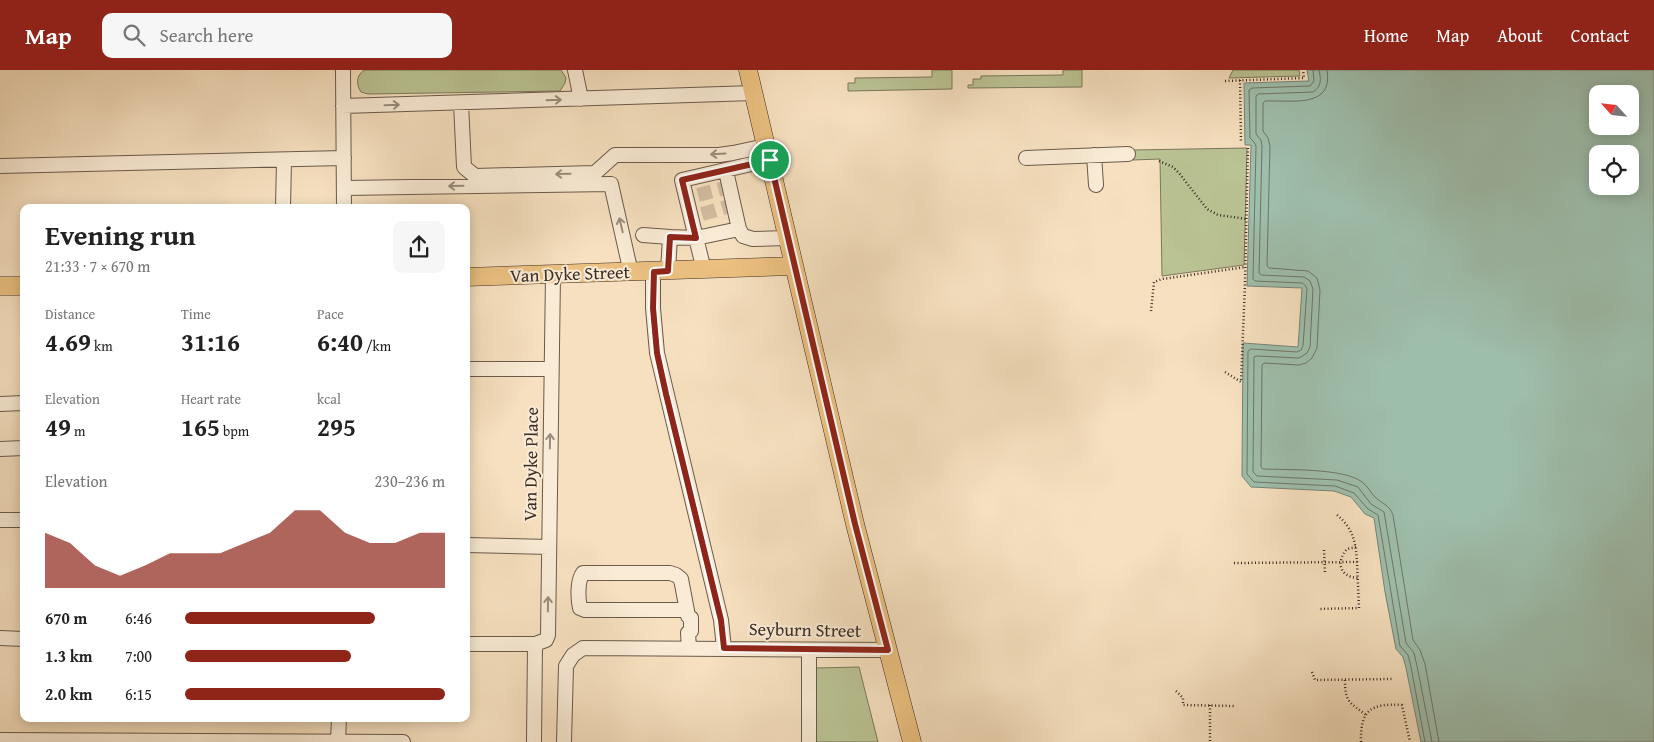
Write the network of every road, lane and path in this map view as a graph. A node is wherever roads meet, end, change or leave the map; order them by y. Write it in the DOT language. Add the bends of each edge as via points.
graph roads {
  1 [pos="343,70"];
  2 [pos="575,70"];
  3 [pos="748,70"];
  4 [pos="1303,70"];
  5 [pos="1240,80"];
  6 [pos="1224,81"];
  7 [pos="754,93"];
  8 [pos="581,99"];
  9 [pos="461,103"];
  10 [pos="343,106"];
  11 [pos="1241,144"];
  12 [pos="1248,147"];
  13 [pos="768,153"];
  14 [pos="1128,154"];
  15 [pos="1094,156"];
  16 [pos="344,158"];
  17 [pos="1026,158"];
  18 [pos="284,160"];
  19 [pos="1158,161"];
  20 [pos="0,166"];
  21 [pos="726,171"];
  22 [pos="1096,185"];
  23 [pos="344,188"];
  24 [pos="284,204"];
  25 [pos="344,204"];
  26 [pos="1247,219"];
  27 [pos="739,228"];
  28 [pos="643,235"];
  29 [pos="670,237"];
  30 [pos="696,238"];
  31 [pos="788,238"];
  32 [pos="794,266"];
  33 [pos="1246,267"];
  34 [pos="704,270"];
  35 [pos="661,271"];
  36 [pos="631,272"];
  37 [pos="553,275"];
  38 [pos="470,277"];
  39 [pos="0,286"];
  40 [pos="20,286"];
  41 [pos="1151,311"];
  42 [pos="470,369"];
  43 [pos="551,369"];
  44 [pos="1225,372"];
  45 [pos="20,403"];
  46 [pos="0,404"];
  47 [pos="20,448"];
  48 [pos="0,449"];
  49 [pos="1337,515"];
  50 [pos="0,520"];
  51 [pos="20,520"];
  52 [pos="470,545"];
  53 [pos="549,547"];
  54 [pos="1356,547"];
  55 [pos="1324,550"];
  56 [pos="1357,562"];
  57 [pos="1234,563"];
  58 [pos="1324,563"];
  59 [pos="1340,563"];
  60 [pos="1324,574"];
  61 [pos="1358,578"];
  62 [pos="1318,609"];
  63 [pos="687,613"];
  64 [pos="0,638"];
  65 [pos="20,639"];
  66 [pos="470,644"];
  67 [pos="535,644"];
  68 [pos="689,648"];
  69 [pos="724,648"];
  70 [pos="809,650"];
  71 [pos="888,650"];
  72 [pos="1312,672"];
  73 [pos="1393,679"];
  74 [pos="1345,680"];
  75 [pos="1176,691"];
  76 [pos="1210,705"];
  77 [pos="1235,706"];
  78 [pos="1366,715"];
  79 [pos="338,722"];
  80 [pos="0,740"];
  81 [pos="338,741"];
  82 [pos="403,742"];
  83 [pos="534,742"];
  84 [pos="564,742"];
  85 [pos="808,742"];
  86 [pos="912,742"];
  87 [pos="1210,742"];
  88 [pos="1361,742"];
  89 [pos="1410,742"];
  1 -- 10 [label="street"];
  2 -- 8 [label="street"];
  3 -- 7 [label="main road"];
  4 -- 5 [label="path" via="1304,78"];
  5 -- 6 [label="path"];
  5 -- 11 [label="path"];
  7 -- 8 [label="street"];
  7 -- 13 [label="main road"];
  9 -- 8 [label="street, one-way"];
  10 -- 9 [label="street, one-way"];
  13 -- 9 [label="street, one-way" via="615,155 595,173 475,176 464,167"];
  10 -- 16 [label="street"];
  12 -- 26 [label="path"];
  13 -- 21 [label="street"];
  13 -- 31 [label="main road"];
  14 -- 15 [label="street"];
  15 -- 17 [label="street"];
  15 -- 22 [label="street"];
  16 -- 18 [label="street"];
  16 -- 23 [label="street"];
  18 -- 20 [label="street"];
  18 -- 24 [label="street"];
  19 -- 26 [label="path" via="1179,172 1207,209 1218,215"];
  21 -- 27 [label="street" via="731,206"];
  21 -- 30 [label="street" via="682,180 692,197 697,216"];
  23 -- 25 [label="street"];
  36 -- 23 [label="street, one-way" via="612,184"];
  26 -- 33 [label="path"];
  27 -- 30 [label="street"];
  27 -- 31 [label="street" via="743,236 753,239"];
  28 -- 29 [label="street"];
  29 -- 30 [label="street"];
  29 -- 35 [label="street"];
  30 -- 34 [label="street"];
  31 -- 32 [label="main road"];
  32 -- 34 [label="main road, Van Dyke Street"];
  32 -- 71 [label="main road"];
  33 -- 41 [label="path" via="1154,282"];
  33 -- 44 [label="path" via="1241,382"];
  34 -- 35 [label="main road, Van Dyke Street"];
  35 -- 36 [label="main road, Van Dyke Street"];
  35 -- 69 [label="street" via="653,308 657,353 721,620"];
  36 -- 37 [label="main road, Van Dyke Street"];
  37 -- 38 [label="main road, Van Dyke Street"];
  37 -- 43 [label="street, Van Dyke Place"];
  39 -- 40 [label="main road"];
  42 -- 43 [label="street"];
  53 -- 43 [label="street, Van Dyke Place, one-way"];
  45 -- 46 [label="street"];
  47 -- 48 [label="street"];
  49 -- 54 [label="path" via="1352,533"];
  50 -- 51 [label="street"];
  52 -- 53 [label="street"];
  67 -- 53 [label="street, Van Dyke Place, one-way" via="546,640 548,635"];
  54 -- 56 [label="path"];
  54 -- 59 [label="path" via="1347,549"];
  55 -- 58 [label="path"];
  56 -- 59 [label="path"];
  56 -- 61 [label="path"];
  57 -- 58 [label="path"];
  58 -- 59 [label="path"];
  58 -- 60 [label="path"];
  59 -- 61 [label="path" via="1342,571"];
  61 -- 62 [label="path" via="1360,608"];
  63 -- 63 [label="street" via="681,579 676,575 582,573 580,577 579,604 585,610"];
  63 -- 68 [label="street" via="684,630 688,633"];
  64 -- 65 [label="street"];
  66 -- 67 [label="street"];
  67 -- 83 [label="street"];
  68 -- 69 [label="street, Seyburn Street"];
  68 -- 84 [label="street, Seyburn Street" via="583,648 573,655 568,660 565,673"];
  69 -- 70 [label="street, Seyburn Street"];
  70 -- 71 [label="street, Seyburn Street"];
  70 -- 85 [label="street"];
  71 -- 86 [label="main road"];
  72 -- 74 [label="path" via="1314,680"];
  73 -- 74 [label="path"];
  74 -- 78 [label="path" via="1344,695"];
  75 -- 76 [label="path" via="1183,698 1183,705"];
  76 -- 77 [label="path"];
  76 -- 87 [label="path"];
  78 -- 88 [label="path" via="1361,727"];
  78 -- 89 [label="path" via="1381,704 1402,705"];
  79 -- 81 [label="street"];
  80 -- 81 [label="street"];
  81 -- 82 [label="street"];
}
